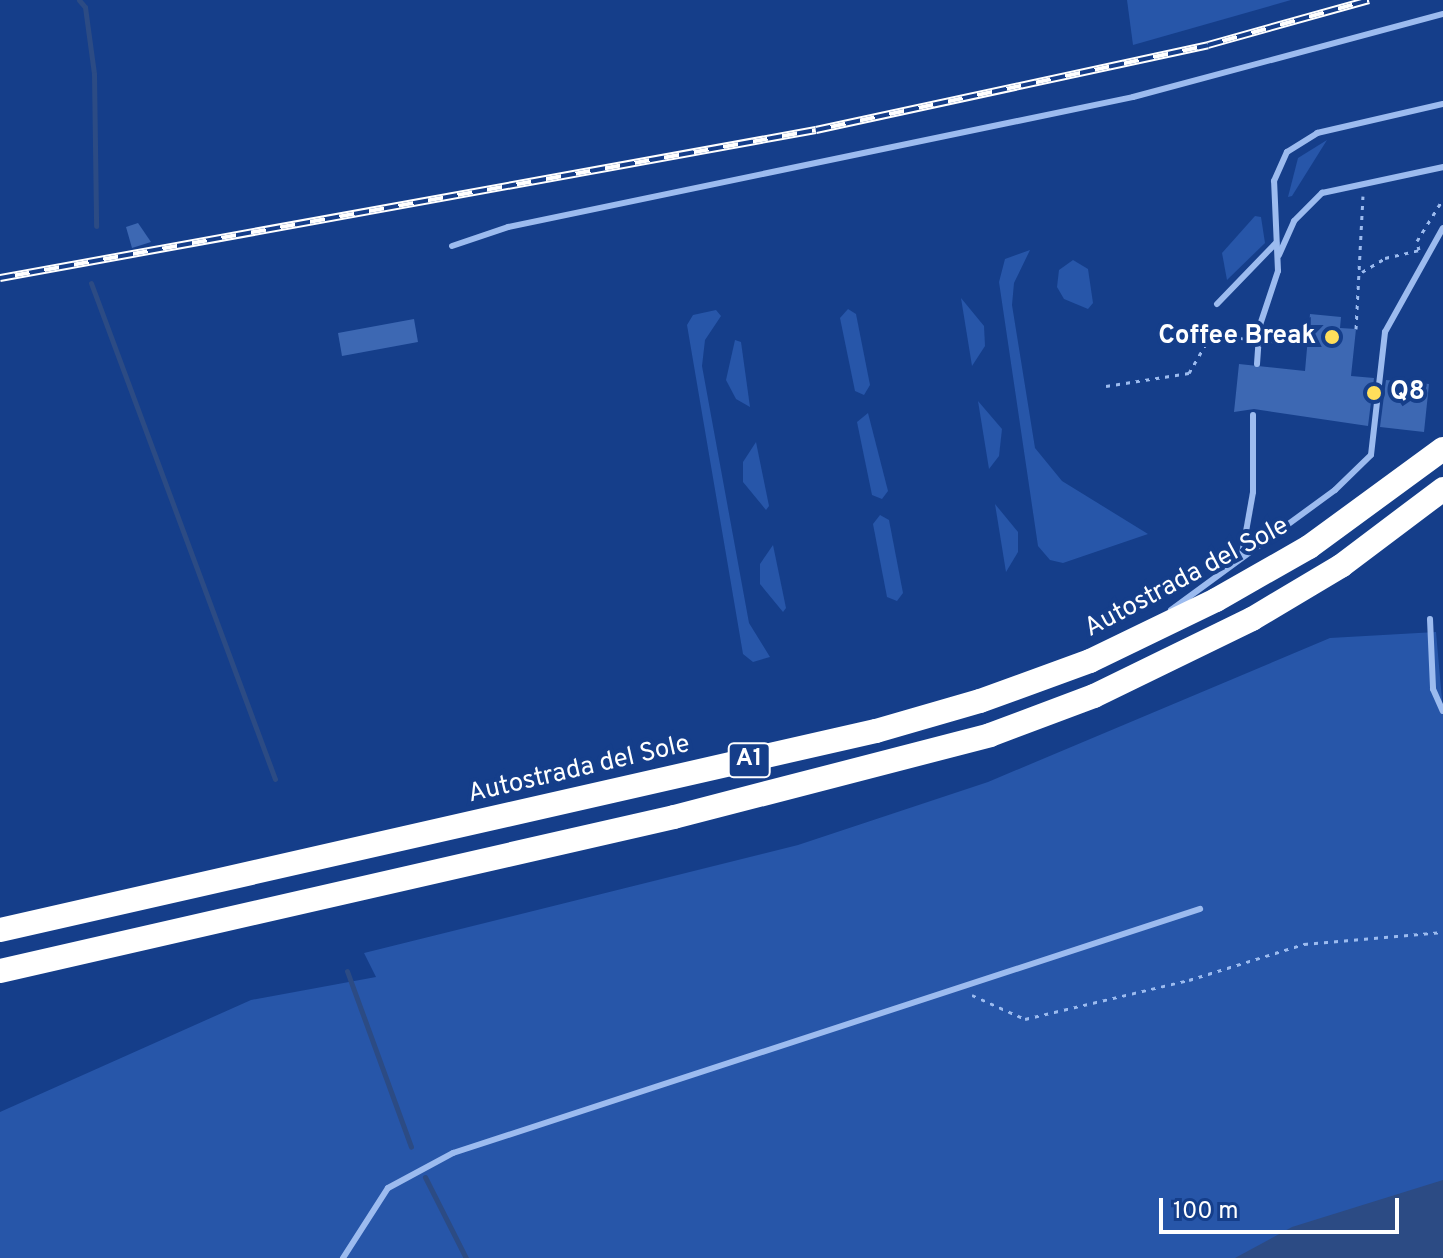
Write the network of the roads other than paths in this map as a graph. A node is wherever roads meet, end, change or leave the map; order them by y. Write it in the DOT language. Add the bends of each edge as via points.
graph roads {
  1 [pos="1443,14"];
  2 [pos="1443,104"];
  3 [pos="1443,167"];
  4 [pos="1443,228"];
  5 [pos="1276,243"];
  6 [pos="452,246"];
  7 [pos="1278,263"];
  8 [pos="1217,304"];
  9 [pos="1257,364"];
  10 [pos="1253,415"];
  11 [pos="1443,449"];
  12 [pos="1443,489"];
  13 [pos="1443,504"];
  14 [pos="1242,554"];
  15 [pos="1341,566"];
  16 [pos="1430,619"];
  17 [pos="1127,645"];
  18 [pos="1443,711"];
  19 [pos="124,901"];
  20 [pos="1200,909"];
  21 [pos="0,912"];
  22 [pos="0,930"];
  23 [pos="84,953"];
  24 [pos="0,971"];
  25 [pos="0,986"];
  26 [pos="343,1258"];
  1 -- 6 [label="lane" via="1119,100 508,227"];
  2 -- 5 [label="lane" via="1317,133 1294,146 1274,181"];
  3 -- 7 [label="lane" via="1312,200 1294,221"];
  4 -- 14 [label="lane" via="1385,332 1371,455 1335,490"];
  5 -- 7 [label="lane"];
  5 -- 8 [label="lane"];
  7 -- 9 [label="lane"];
  10 -- 14 [label="lane" via="1253,492"];
  11 -- 17 [label="highway, Autostrada del Sole / A1" via="1309,547"];
  12 -- 15 [label="highway, A1"];
  13 -- 15 [label="lane"];
  14 -- 17 [label="lane"];
  15 -- 23 [label="highway, A1" via="1193,651 990,735 674,817"];
  16 -- 18 [label="lane" via="1433,689"];
  17 -- 19 [label="highway, Autostrada del Sole / A1" via="980,701 876,731"];
  19 -- 21 [label="highway"];
  19 -- 22 [label="highway, Autostrada del Sole / A1"];
  20 -- 26 [label="lane" via="453,1153 388,1188"];
  23 -- 24 [label="highway, A1"];
  23 -- 25 [label="highway" via="39,976"];
}
